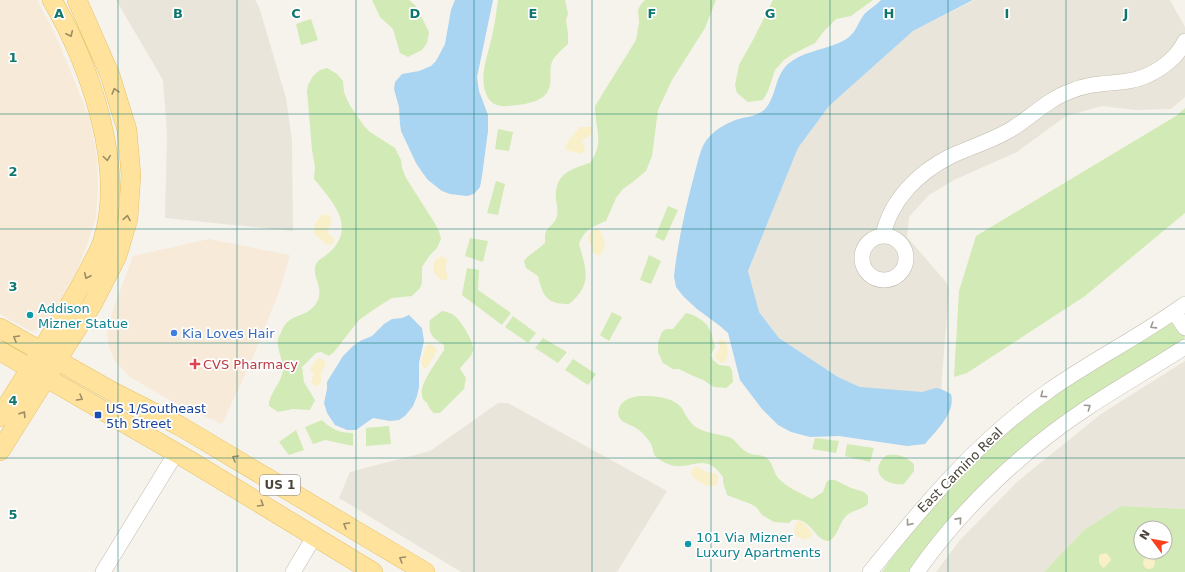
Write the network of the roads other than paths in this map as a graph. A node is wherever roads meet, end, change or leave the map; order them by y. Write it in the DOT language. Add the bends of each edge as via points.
graph roads {
  1 [pos="52,0"];
  2 [pos="77,0"];
  3 [pos="1185,41"];
  4 [pos="882,236"];
  5 [pos="1179,308"];
  6 [pos="0,328"];
  7 [pos="1185,328"];
  8 [pos="1185,347"];
  9 [pos="0,351"];
  10 [pos="40,351"];
  11 [pos="57,361"];
  12 [pos="30,369"];
  13 [pos="46,379"];
  14 [pos="0,417"];
  15 [pos="1,448"];
  16 [pos="176,453"];
  17 [pos="314,537"];
  18 [pos="103,572"];
  19 [pos="293,572"];
  20 [pos="373,572"];
  21 [pos="425,572"];
  22 [pos="870,572"];
  23 [pos="917,572"];
  1 -- 10 [label="main road, one-way" via="70,33 98,109 109,166 109,199 108,220 103,240 81,287"];
  11 -- 2 [label="main road, one-way" via="93,303 117,256 128,219 130,199 131,175 127,130 110,75"];
  3 -- 4 [label="street" via="1166,64 1142,78 1089,85 1070,91 1010,130 934,166 906,190 895,204"];
  5 -- 7 [label="street"];
  5 -- 22 [label="street, East Camino Real, one-way" via="1046,392 997,431 933,495"];
  10 -- 6 [label="main road, US 1, one-way"];
  23 -- 8 [label="street, one-way" via="958,521 1019,460 1086,408"];
  9 -- 12 [label="main road, US 1"];
  10 -- 11 [label="main road, US 1"];
  10 -- 12 [label="main road"];
  11 -- 13 [label="main road"];
  21 -- 11 [label="main road, US 1, one-way" via="180,426"];
  12 -- 13 [label="main road, US 1"];
  12 -- 14 [label="main road"];
  15 -- 13 [label="main road, one-way"];
  13 -- 16 [label="main road, US 1, one-way"];
  16 -- 17 [label="main road, US 1, one-way"];
  16 -- 18 [label="street"];
  17 -- 19 [label="street"];
  17 -- 20 [label="main road, US 1"];
}
